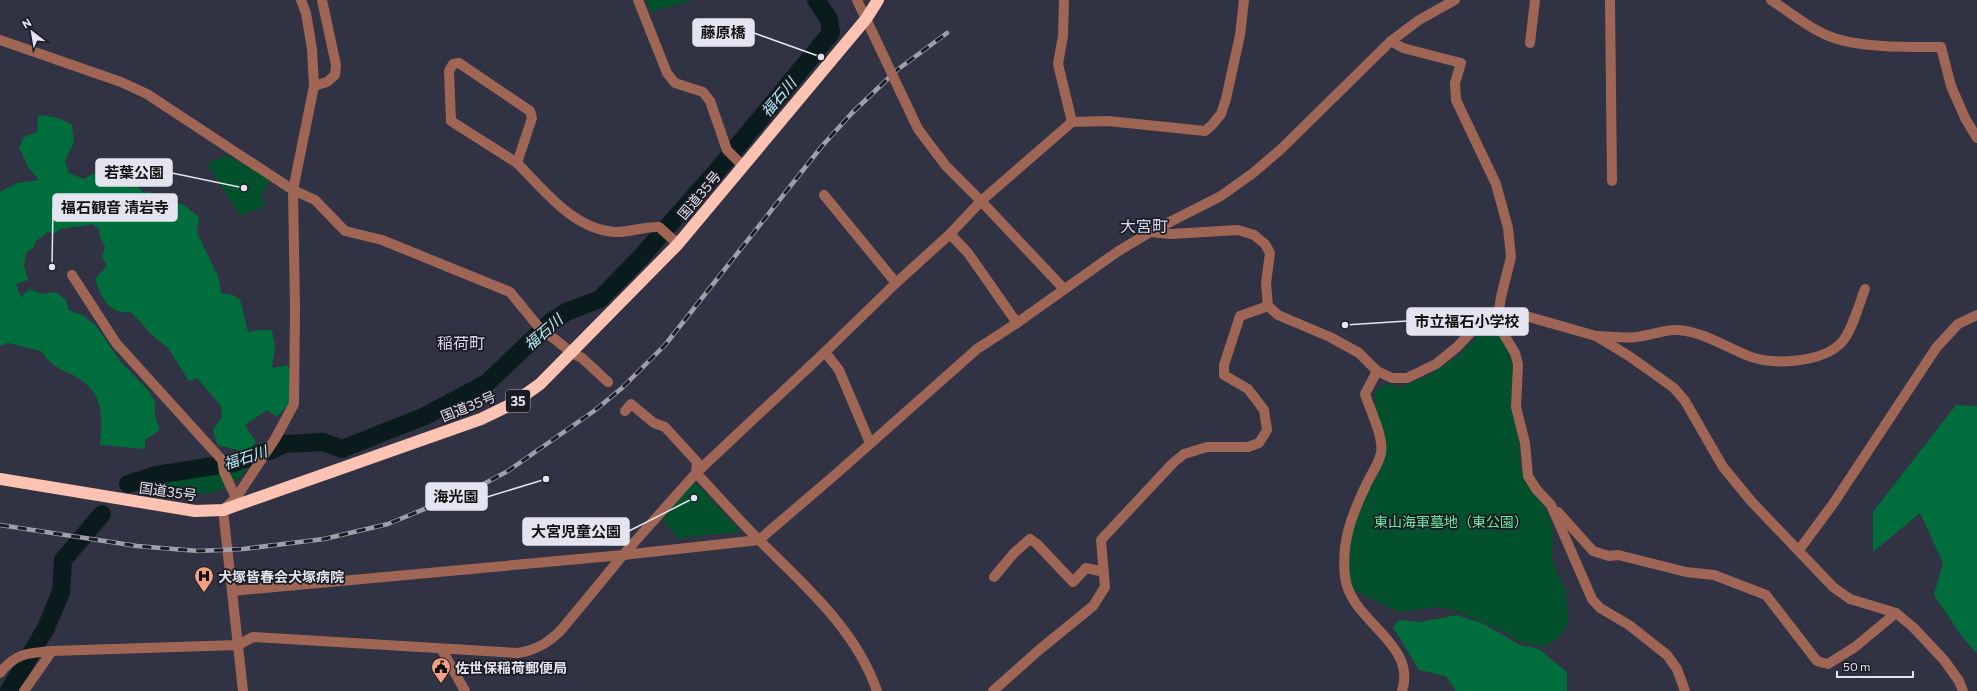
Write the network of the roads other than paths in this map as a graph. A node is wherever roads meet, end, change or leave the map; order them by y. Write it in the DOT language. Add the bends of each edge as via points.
graph roads {
  1 [pos="301,0"];
  2 [pos="322,0"];
  3 [pos="638,0"];
  4 [pos="857,0"];
  5 [pos="878,0"];
  6 [pos="1064,0"];
  7 [pos="1244,0"];
  8 [pos="1455,0"];
  9 [pos="1535,0"];
  10 [pos="1610,0"];
  11 [pos="1771,0"];
  12 [pos="866,19"];
  13 [pos="0,40"];
  14 [pos="1391,41"];
  15 [pos="1530,43"];
  16 [pos="314,86"];
  17 [pos="1072,122"];
  18 [pos="1976,133"];
  19 [pos="517,162"];
  20 [pos="743,166"];
  21 [pos="1612,181"];
  22 [pos="293,190"];
  23 [pos="824,195"];
  24 [pos="981,200"];
  25 [pos="1150,232"];
  26 [pos="950,234"];
  27 [pos="678,244"];
  28 [pos="72,275"];
  29 [pos="896,283"];
  30 [pos="1064,289"];
  31 [pos="1865,289"];
  32 [pos="1268,306"];
  33 [pos="1977,315"];
  34 [pos="1017,323"];
  35 [pos="1497,323"];
  36 [pos="1596,336"];
  37 [pos="567,349"];
  38 [pos="825,352"];
  39 [pos="1377,372"];
  40 [pos="608,382"];
  41 [pos="624,411"];
  42 [pos="870,443"];
  43 [pos="696,472"];
  44 [pos="0,479"];
  45 [pos="236,498"];
  46 [pos="1551,505"];
  47 [pos="223,510"];
  48 [pos="759,540"];
  49 [pos="1798,550"];
  50 [pos="623,555"];
  51 [pos="1104,572"];
  52 [pos="994,577"];
  53 [pos="232,590"];
  54 [pos="1896,613"];
  55 [pos="238,644"];
  56 [pos="442,650"];
  57 [pos="51,651"];
  58 [pos="0,673"];
  59 [pos="24,691"];
  60 [pos="243,691"];
  61 [pos="465,691"];
  62 [pos="877,691"];
  63 [pos="993,691"];
  64 [pos="1402,691"];
  65 [pos="1685,691"];
  66 [pos="1963,691"];
  1 -- 16 [label="street" via="306,13 312,49"];
  2 -- 16 [label="street" via="336,65 335,75 327,82"];
  3 -- 20 [label="street" via="667,73 675,83 703,92 710,102 730,153"];
  4 -- 12 [label="street"];
  5 -- 12 [label="highway, 国道35号 / 35"];
  6 -- 17 [label="street" via="1058,64"];
  7 -- 17 [label="street" via="1240,34 1226,99 1221,114 1205,131 1108,121"];
  8 -- 14 [label="street" via="1419,20"];
  9 -- 15 [label="street"];
  10 -- 21 [label="street"];
  11 -- 18 [label="street" via="1815,29 1834,38 1858,43 1941,47 1951,86 1965,118"];
  12 -- 20 [label="highway, 国道35号 / 35"];
  12 -- 24 [label="street, bridge" via="918,129 946,166"];
  13 -- 22 [label="street" via="121,82 147,94"];
  14 -- 25 [label="street" via="1280,150 1253,173 1221,196"];
  14 -- 35 [label="street" via="1403,48 1461,63 1455,83 1456,100 1496,184 1508,228 1511,257"];
  16 -- 22 [label="street"];
  17 -- 24 [label="street"];
  19 -- 19 [label="street" via="451,121 449,71 453,64 466,66 530,111 532,118"];
  19 -- 27 [label="street" via="567,212 589,227 615,232 649,226 659,227"];
  20 -- 27 [label="highway, 国道35号 / 35"];
  22 -- 37 [label="street" via="315,200 345,232 382,240 510,292 537,325"];
  22 -- 45 [label="street" via="294,404 275,439"];
  23 -- 29 [label="street"];
  24 -- 26 [label="street"];
  24 -- 30 [label="street"];
  25 -- 30 [label="street"];
  25 -- 32 [label="street" via="1171,234 1238,230 1254,234 1270,253 1266,283"];
  26 -- 29 [label="street"];
  26 -- 34 [label="street" via="968,253"];
  27 -- 37 [label="highway, 国道35号 / 35"];
  28 -- 45 [label="street" via="116,343 222,460 224,472"];
  29 -- 38 [label="street"];
  30 -- 34 [label="street"];
  31 -- 36 [label="street" via="1847,336 1841,343 1824,353 1800,360 1780,362 1748,356 1701,335 1678,330 1661,330 1636,337"];
  32 -- 39 [label="street" via="1278,315 1330,337 1359,353"];
  32 -- 51 [label="street" via="1240,316 1224,365 1224,375 1248,389 1264,410 1267,430 1258,443 1248,447 1207,447 1184,454 1173,463 1101,540"];
  33 -- 49 [label="street" via="1958,324 1936,348 1832,504"];
  34 -- 42 [label="street" via="977,348"];
  35 -- 36 [label="street" via="1519,314"];
  35 -- 39 [label="street" via="1484,325 1472,331 1436,364 1407,378 1392,378"];
  35 -- 46 [label="street" via="1518,364 1516,407 1525,443 1528,476"];
  36 -- 49 [label="street" via="1674,388 1685,401 1723,467 1751,501"];
  37 -- 40 [label="street" via="582,358"];
  37 -- 47 [label="highway, 国道35号 / 35" via="540,384 512,404 481,419"];
  38 -- 42 [label="street" via="839,370"];
  38 -- 43 [label="street"];
  39 -- 64 [label="street" via="1365,394 1379,434 1382,452 1351,518 1344,554 1345,577 1352,599 1394,647 1403,667"];
  41 -- 43 [label="street" via="631,404 654,423 665,427 697,462"];
  42 -- 48 [label="street"];
  43 -- 48 [label="street"];
  43 -- 50 [label="street"];
  44 -- 47 [label="highway, 国道35号 / 35" via="188,510"];
  45 -- 47 [label="street"];
  46 -- 54 [label="street" via="1593,551 1686,572 1714,575 1766,595 1817,661 1828,664 1855,647"];
  46 -- 65 [label="street" via="1592,599 1600,608 1629,625 1667,655"];
  47 -- 53 [label="street"];
  48 -- 50 [label="street"];
  48 -- 62 [label="street" via="849,634"];
  49 -- 54 [label="street" via="1833,587 1850,599"];
  50 -- 53 [label="street"];
  50 -- 56 [label="street" via="562,629 542,646 518,654"];
  51 -- 52 [label="street" via="1086,568 1073,582 1030,539"];
  51 -- 63 [label="street" via="1105,587 1093,606"];
  53 -- 55 [label="street"];
  54 -- 66 [label="street" via="1944,660"];
  55 -- 56 [label="street" via="253,637"];
  55 -- 57 [label="street"];
  55 -- 60 [label="street"];
  56 -- 61 [label="street"];
  57 -- 58 [label="street" via="24,654 10,661"];
  57 -- 59 [label="street"];
}
